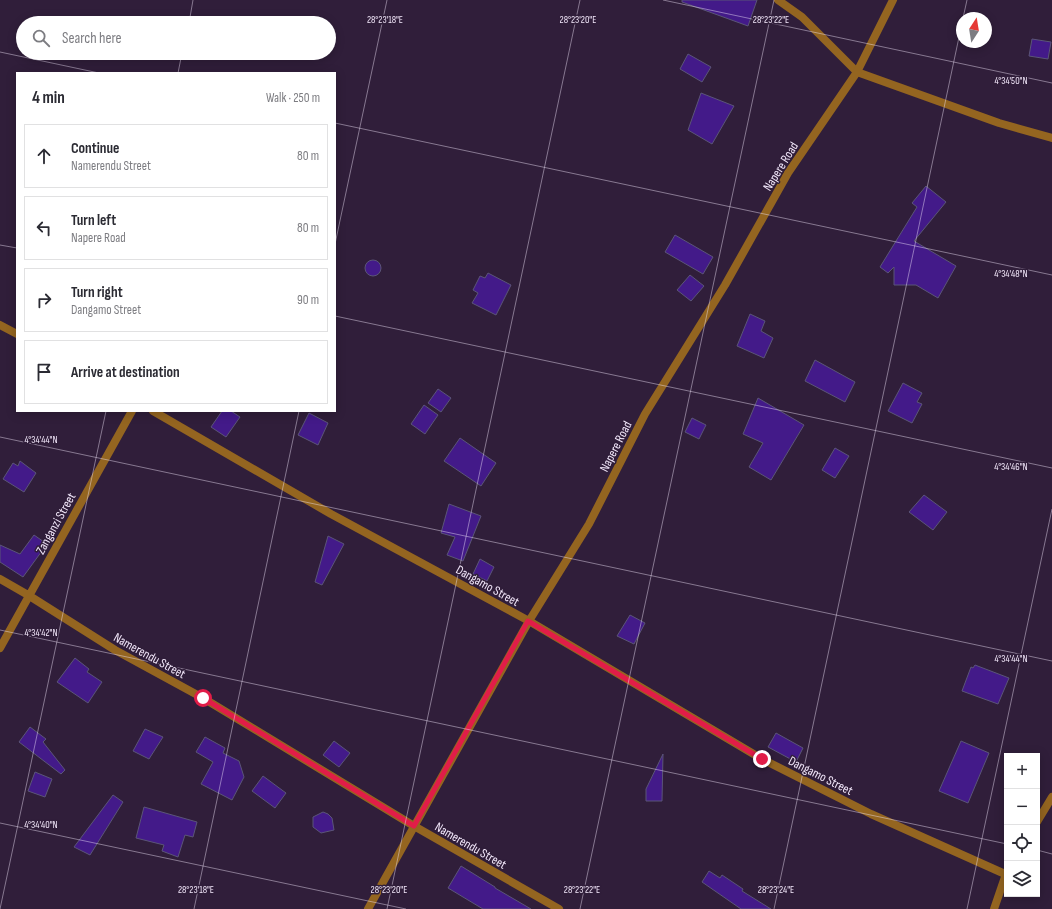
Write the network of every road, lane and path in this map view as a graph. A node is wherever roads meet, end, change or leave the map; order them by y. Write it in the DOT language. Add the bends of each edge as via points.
graph roads {
  1 [pos="778,0"];
  2 [pos="893,0"];
  3 [pos="857,72"];
  4 [pos="1052,138"];
  5 [pos="0,325"];
  6 [pos="16,333"];
  7 [pos="131,412"];
  8 [pos="155,412"];
  9 [pos="0,579"];
  10 [pos="28,594"];
  11 [pos="528,621"];
  12 [pos="0,648"];
  13 [pos="1052,797"];
  14 [pos="1040,817"];
  15 [pos="414,826"];
  16 [pos="1004,872"];
  17 [pos="1004,879"];
  18 [pos="368,909"];
  19 [pos="559,909"];
  20 [pos="994,909"];
  1 -- 3 [label="street" via="802,17"];
  2 -- 3 [label="street, Napere Road"];
  3 -- 4 [label="street" via="999,123"];
  3 -- 11 [label="street, Napere Road" via="788,173 725,285 646,414 589,524"];
  5 -- 6 [label="street"];
  7 -- 10 [label="street, Zanganzi Street"];
  8 -- 11 [label="street, Dangamo Street" via="331,514"];
  9 -- 10 [label="street, Namerendu Street"];
  10 -- 12 [label="street, Zanganzi Street"];
  10 -- 15 [label="street, Namerendu Street" via="115,650 203,698"];
  11 -- 15 [label="street, Napere Road"];
  11 -- 16 [label="street, Dangamo Street" via="762,759 870,814"];
  13 -- 14 [label="street"];
  15 -- 18 [label="street, Napere Road"];
  15 -- 19 [label="street, Namerendu Street"];
  17 -- 20 [label="street"];
}
